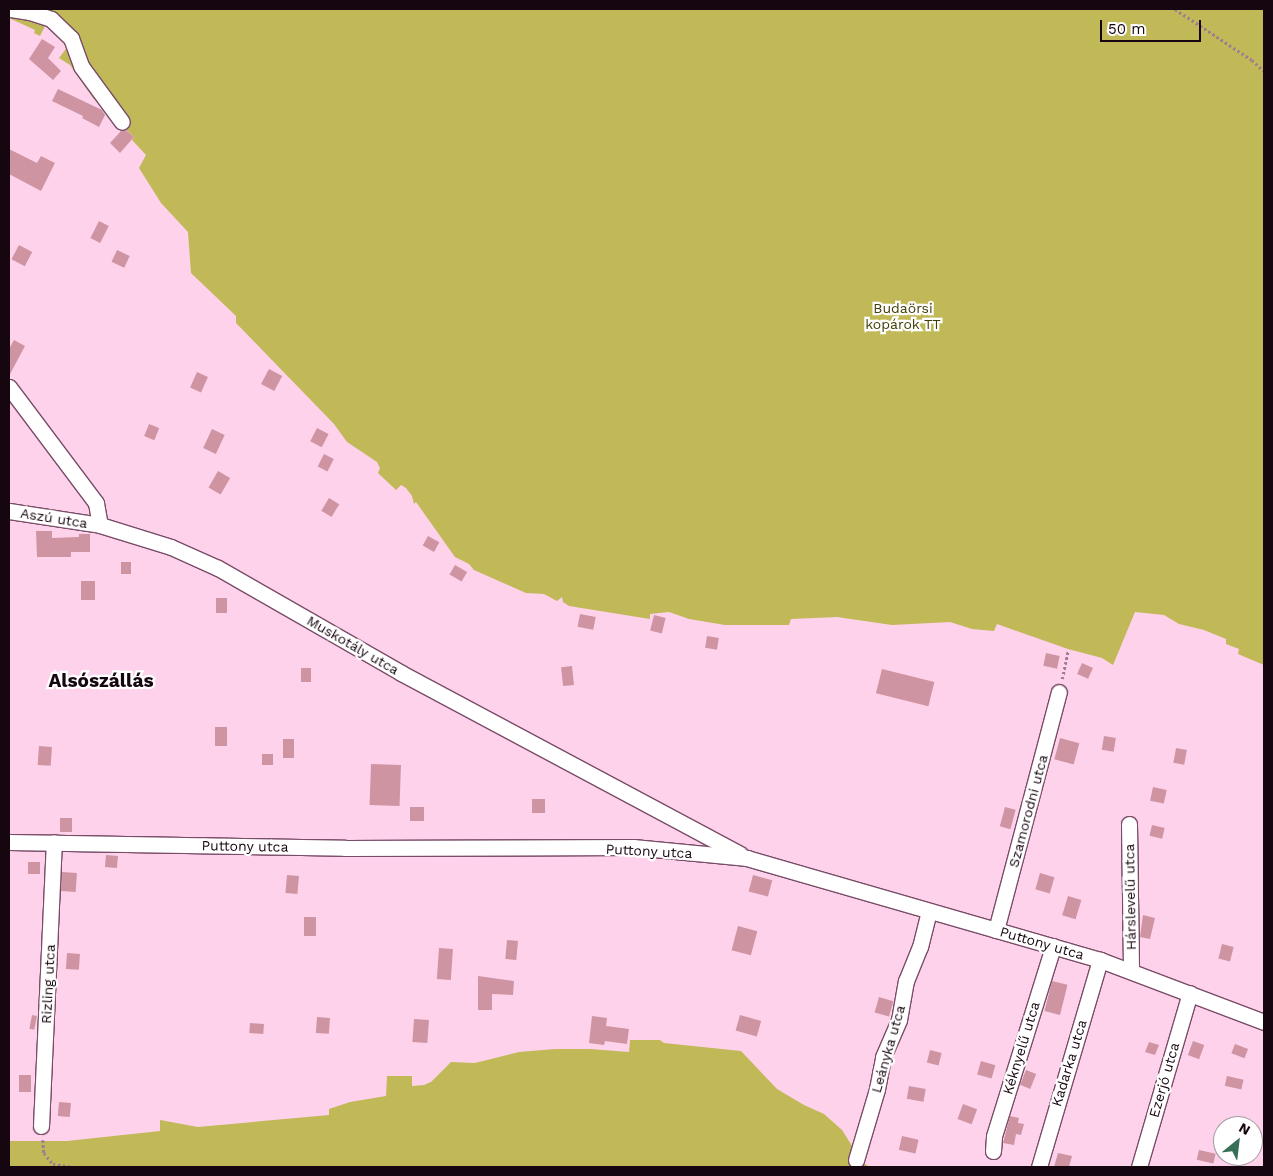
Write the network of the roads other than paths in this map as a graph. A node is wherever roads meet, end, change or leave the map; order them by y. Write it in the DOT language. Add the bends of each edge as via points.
graph roads {
  1 [pos="11,9"];
  2 [pos="122,122"];
  3 [pos="9,387"];
  4 [pos="9,511"];
  5 [pos="100,525"];
  6 [pos="1060,692"];
  7 [pos="1129,824"];
  8 [pos="9,842"];
  9 [pos="54,842"];
  10 [pos="747,858"];
  11 [pos="930,910"];
  12 [pos="996,930"];
  13 [pos="1053,946"];
  14 [pos="1100,960"];
  15 [pos="1131,971"];
  16 [pos="1190,993"];
  17 [pos="1264,1022"];
  18 [pos="41,1126"];
  19 [pos="993,1151"];
  20 [pos="856,1160"];
  21 [pos="1038,1167"];
  22 [pos="1139,1167"];
  1 -- 2 [label="street" via="51,19 72,38 81,66"];
  3 -- 5 [label="street" via="96,503"];
  4 -- 5 [label="street, Aszú utca"];
  5 -- 10 [label="street, Muskotály utca" via="170,547 218,568 401,673"];
  6 -- 12 [label="street, Szamorodni utca"];
  7 -- 15 [label="street, Hárslevelű utca"];
  8 -- 9 [label="street, Puttony utca"];
  9 -- 10 [label="street, Puttony utca" via="345,848 633,848"];
  9 -- 18 [label="street, Rizling utca"];
  10 -- 11 [label="street, Puttony utca"];
  11 -- 12 [label="street, Puttony utca"];
  11 -- 20 [label="street, Leányka utca" via="906,981 899,1020 883,1057"];
  12 -- 13 [label="street, Puttony utca"];
  13 -- 14 [label="street, Puttony utca"];
  13 -- 19 [label="street, Kéknyelű utca" via="994,1136"];
  14 -- 15 [label="street, Puttony utca"];
  14 -- 21 [label="street, Kadarka utca"];
  15 -- 16 [label="street, Puttony utca"];
  16 -- 17 [label="street, Puttony utca"];
  16 -- 22 [label="street, Ezerjó utca"];
}
